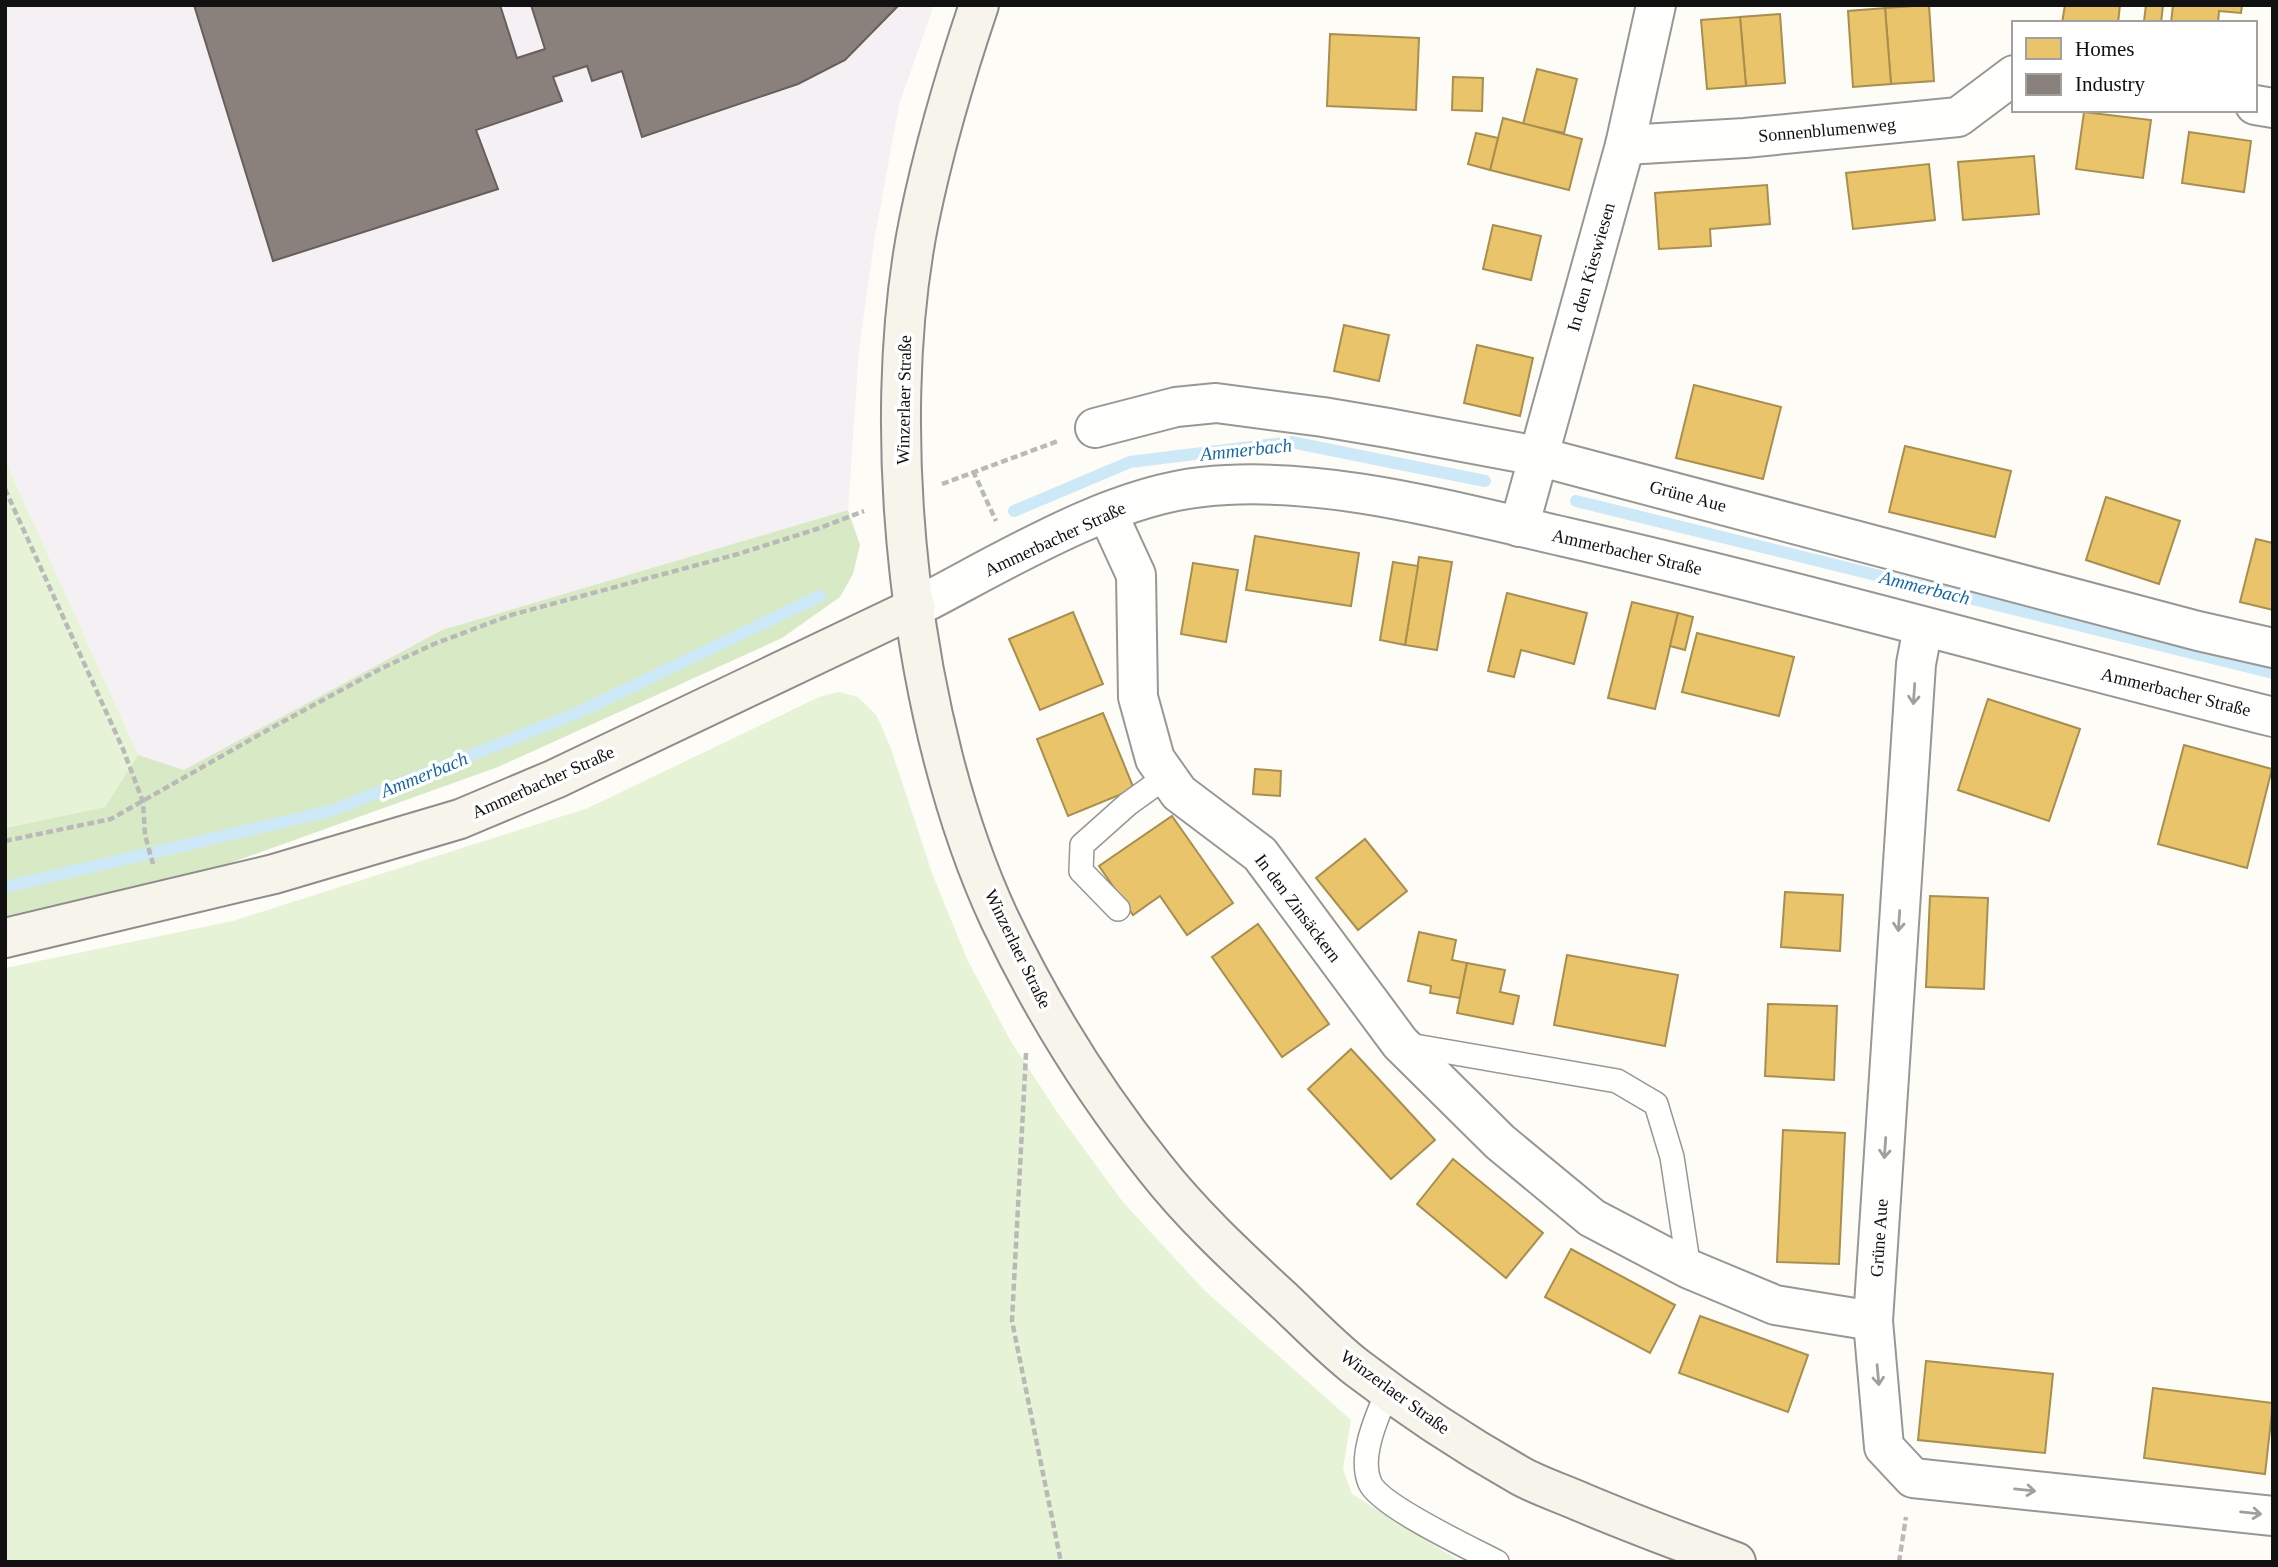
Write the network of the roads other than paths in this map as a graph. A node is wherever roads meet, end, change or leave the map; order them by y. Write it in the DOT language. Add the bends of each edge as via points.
graph roads {
  1 [pos="979,5"];
  2 [pos="1656,5"];
  3 [pos="2012,76"];
  4 [pos="1625,145"];
  5 [pos="1096,428"];
  6 [pos="1537,456"];
  7 [pos="1107,512"];
  8 [pos="1519,527"];
  9 [pos="916,607"];
  10 [pos="1923,626"];
  11 [pos="2273,648"];
  12 [pos="2273,717"];
  13 [pos="1167,776"];
  14 [pos="1118,908"];
  15 [pos="5,938"];
  16 [pos="1400,1043"];
  17 [pos="1689,1269"];
  18 [pos="1873,1321"];
  19 [pos="1388,1390"];
  20 [pos="2273,1516"];
  21 [pos="1497,1562"];
  22 [pos="1736,1562"];
  1 -- 9 [label="main road, Winzerlaer Straße" via="954,79 919,223 904,345 904,497"];
  2 -- 4 [label="street, In den Kieswiesen"];
  3 -- 4 [label="street, Sonnenblumenweg" via="1958,117"];
  4 -- 6 [label="street, In den Kieswiesen"];
  5 -- 6 [label="street, Grüne Aue" via="1167,409 1216,403 1336,419"];
  6 -- 8 [label="street, In den Kieswiesen"];
  6 -- 11 [label="street, Grüne Aue"];
  7 -- 8 [label="street, Ammerbacher Straße" via="1138,500 1200,487 1248,485 1345,491"];
  7 -- 9 [label="street, Ammerbacher Straße"];
  7 -- 13 [label="street, In den Zinsäckern" via="1136,575 1139,697 1155,759"];
  8 -- 10 [label="street, Ammerbacher Straße"];
  9 -- 15 [label="main road, Ammerbacher Straße" via="555,779 460,819 274,874"];
  9 -- 19 [label="main road, Winzerlaer Straße" via="941,744 965,832 1037,992 1114,1115 1158,1173 1237,1257 1353,1365"];
  10 -- 12 [label="street, Ammerbacher Straße"];
  10 -- 18 [label="street, Grüne Aue, one-way" via="1916,664"];
  13 -- 14 [label="lane" via="1082,845 1081,871"];
  13 -- 16 [label="street, In den Zinsäckern" via="1179,793 1260,854"];
  16 -- 17 [label="street, In den Zinsäckern" via="1500,1142 1592,1217"];
  16 -- 17 [label="lane" via="1617,1081 1656,1104 1672,1157"];
  17 -- 18 [label="street, In den Zinsäckern" via="1775,1305"];
  18 -- 20 [label="street, Grüne Aue, one-way" via="1884,1447 1913,1478"];
  19 -- 21 [label="lane" via="1369,1437 1370,1484 1397,1507"];
  19 -- 22 [label="main road, Winzerlaer Straße" via="1521,1476"];
}
